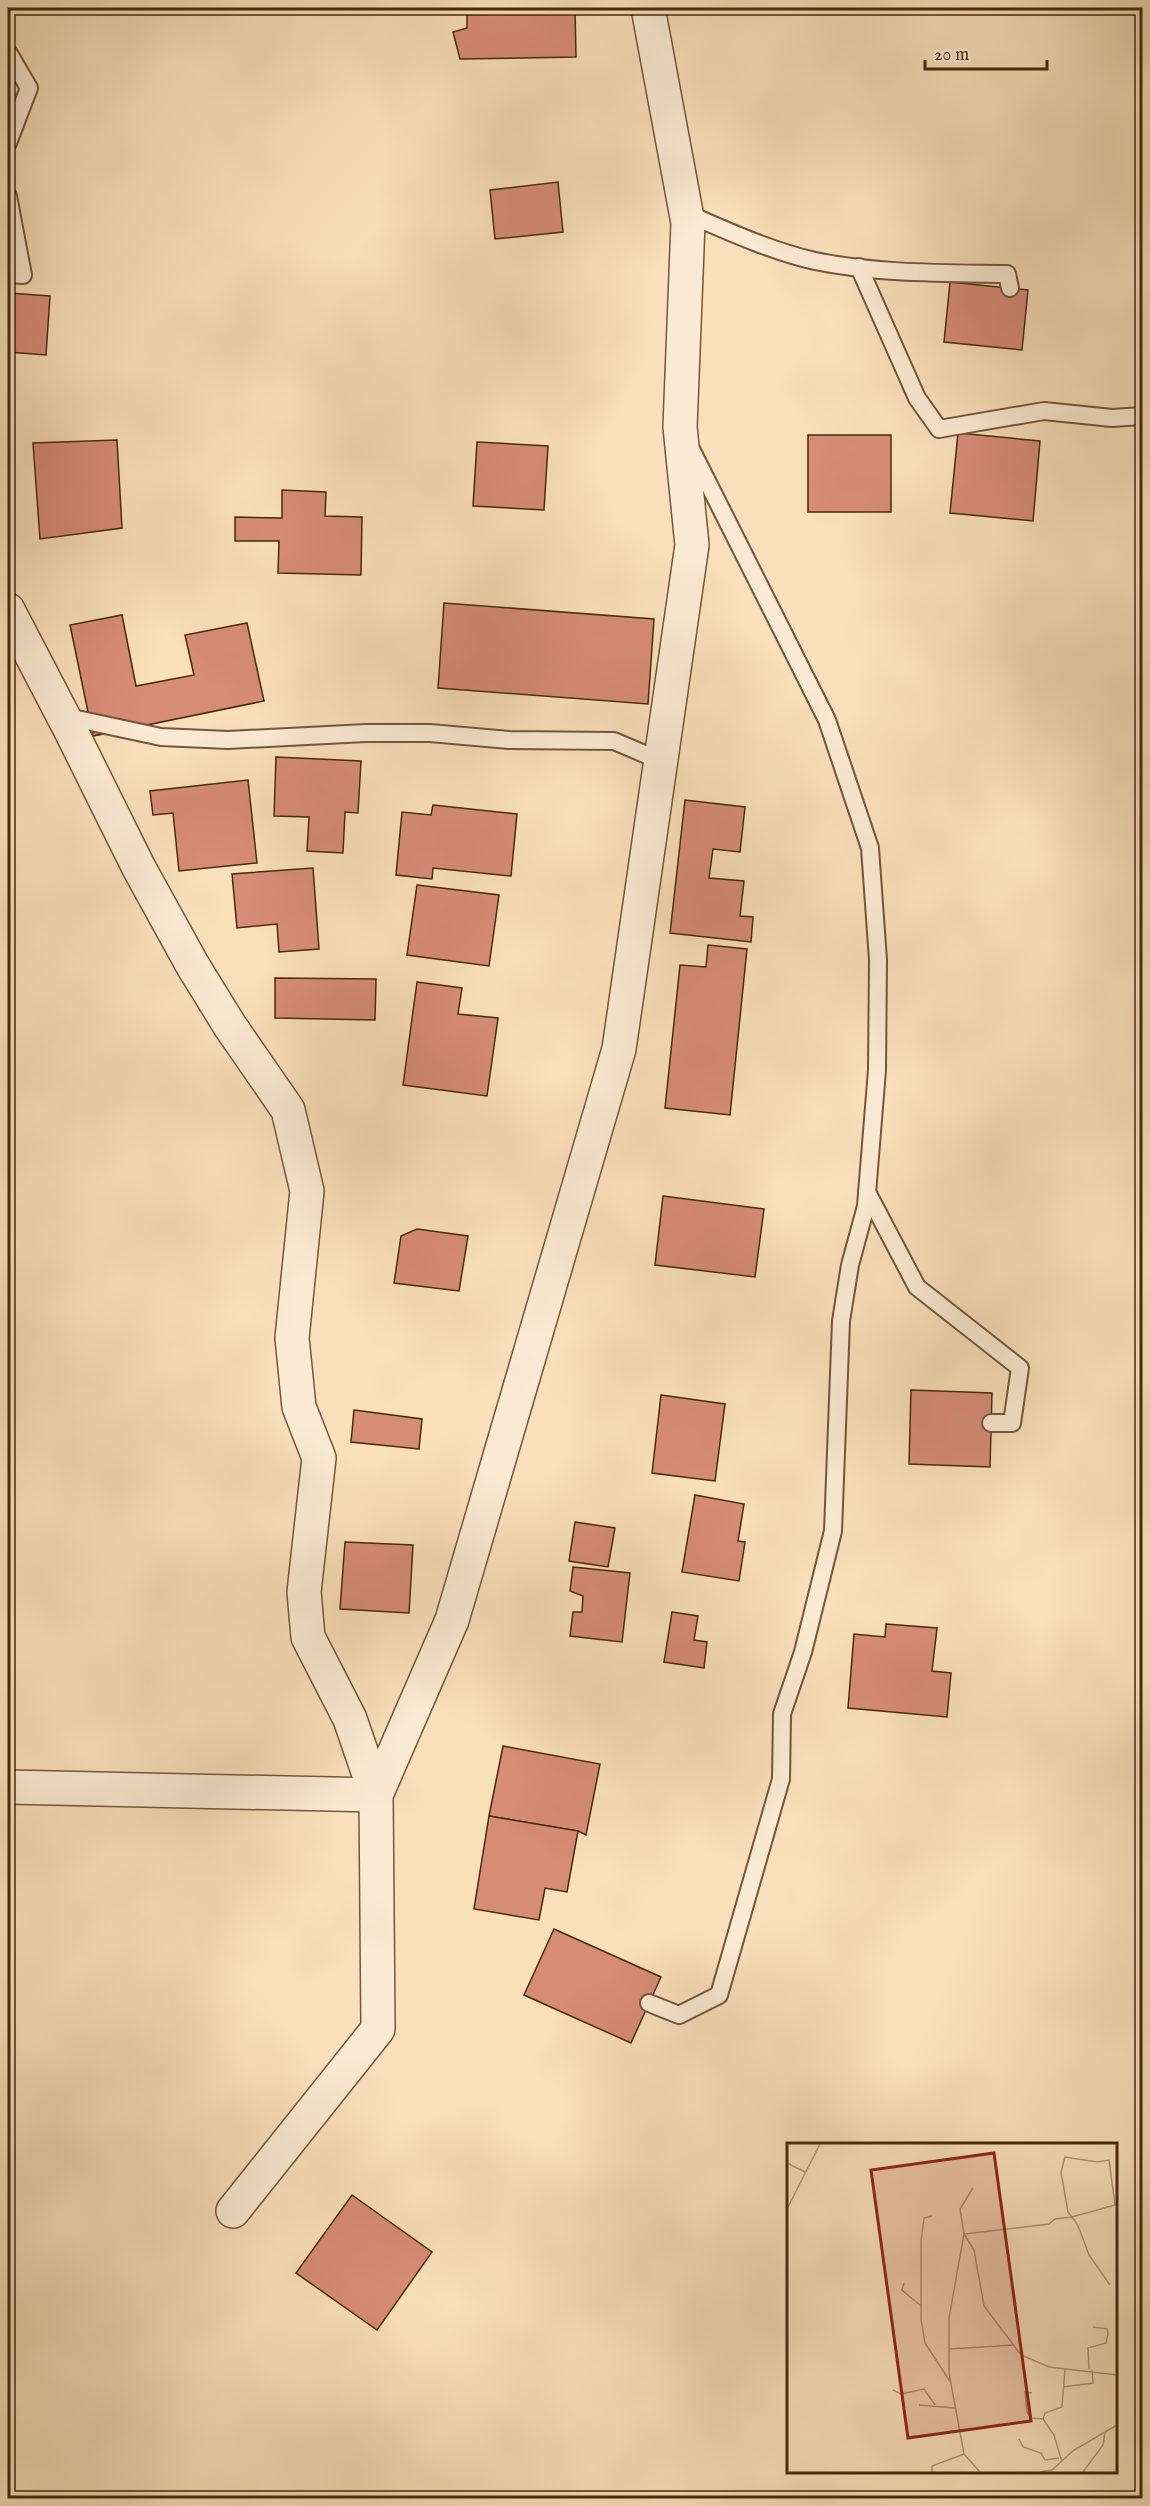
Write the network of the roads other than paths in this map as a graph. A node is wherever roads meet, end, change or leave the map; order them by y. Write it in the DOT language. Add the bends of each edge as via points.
graph roads {
  1 [pos="648,8"];
  2 [pos="8,52"];
  3 [pos="8,143"];
  4 [pos="8,196"];
  5 [pos="686,213"];
  6 [pos="860,267"];
  7 [pos="8,274"];
  8 [pos="1010,288"];
  9 [pos="1143,416"];
  10 [pos="680,427"];
  11 [pos="8,610"];
  12 [pos="63,716"];
  13 [pos="661,761"];
  14 [pos="867,1192"];
  15 [pos="992,1423"];
  16 [pos="8,1787"];
  17 [pos="376,1795"];
  18 [pos="649,2003"];
  19 [pos="233,2211"];
  1 -- 5 [label="street"];
  2 -- 3 [label="lane" via="29,88"];
  4 -- 7 [label="lane" via="23,275"];
  5 -- 6 [label="lane" via="738,236 814,261"];
  5 -- 10 [label="street"];
  6 -- 8 [label="lane" via="897,272 1007,274"];
  6 -- 9 [label="lane" via="917,398 939,429 1044,411 1112,418"];
  10 -- 13 [label="street" via="692,545"];
  10 -- 14 [label="lane" via="827,720 870,848 878,960 878,1059"];
  11 -- 12 [label="street"];
  12 -- 13 [label="lane" via="162,737 217,740 430,733 509,740 614,741"];
  12 -- 17 [label="street" via="193,966 288,1110 307,1191 292,1338 299,1407 319,1458 304,1592 308,1637 350,1719"];
  13 -- 17 [label="street" via="619,1049 452,1620"];
  14 -- 15 [label="lane" via="917,1287 1020,1368 1012,1423"];
  14 -- 18 [label="lane" via="841,1321 833,1531 803,1652 782,1714 781,1779 719,1995 679,2015"];
  16 -- 17 [label="street"];
  17 -- 19 [label="street" via="378,2029"];
}
